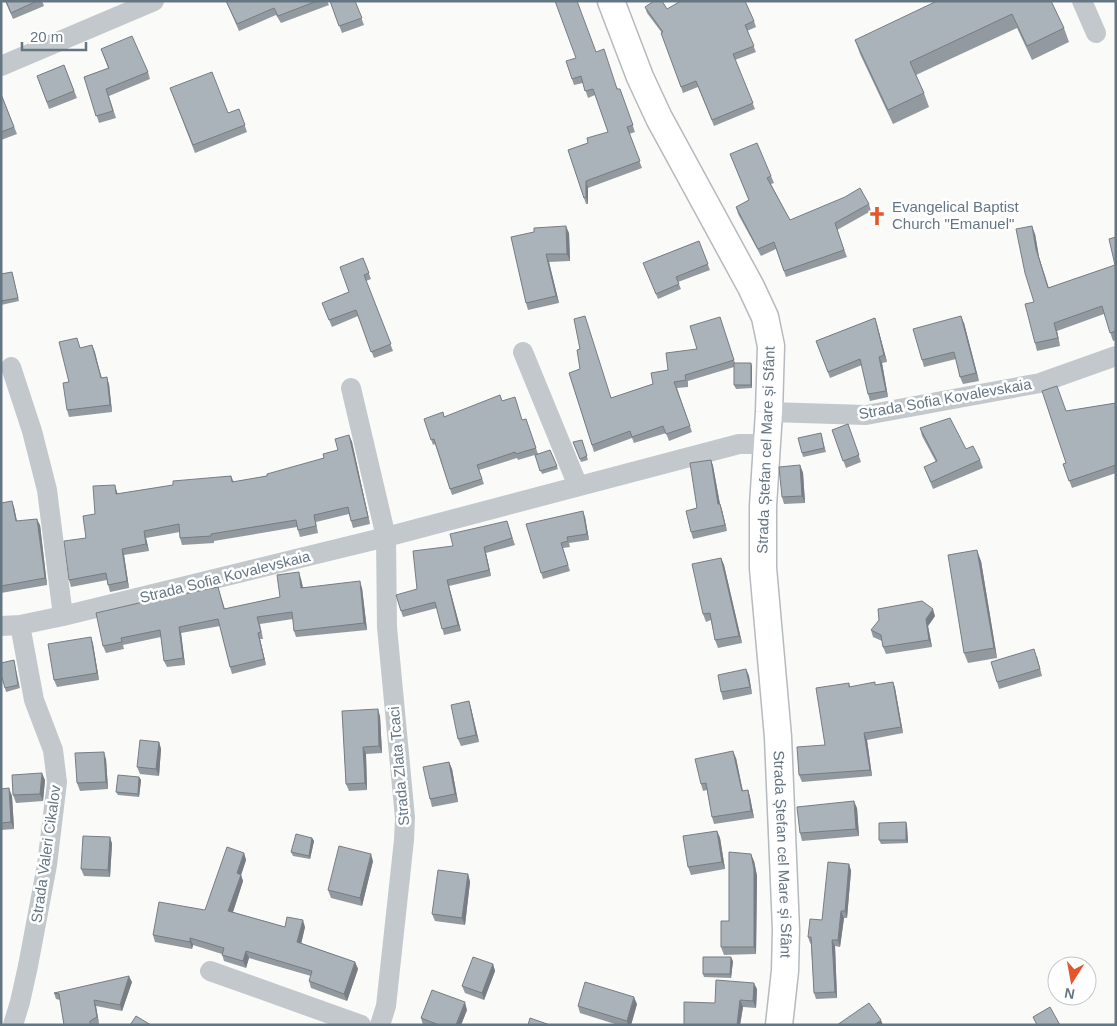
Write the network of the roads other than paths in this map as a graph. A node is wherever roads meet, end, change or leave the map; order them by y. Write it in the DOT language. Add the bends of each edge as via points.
graph roads {
  1 [pos="154,1"];
  2 [pos="611,1"];
  3 [pos="1082,1"];
  4 [pos="1096,33"];
  5 [pos="1,66"];
  6 [pos="523,352"];
  7 [pos="1116,356"];
  8 [pos="12,367"];
  9 [pos="351,388"];
  10 [pos="769,412"];
  11 [pos="767,444"];
  12 [pos="578,486"];
  13 [pos="386,537"];
  14 [pos="63,616"];
  15 [pos="11,626"];
  16 [pos="210,971"];
  17 [pos="13,1025"];
  18 [pos="361,1025"];
  19 [pos="380,1025"];
  20 [pos="779,1025"];
  1 -- 5 [label="street"];
  2 -- 10 [label="main road, Strada Ștefan cel Mare și Sfânt" via="659,118 765,317 771,346"];
  3 -- 4 [label="street"];
  6 -- 12 [label="street"];
  7 -- 10 [label="street, Strada Sofia Kovalevskaia" via="1040,382 866,415"];
  8 -- 14 [label="street" via="47,490"];
  9 -- 13 [label="street"];
  10 -- 11 [label="main road, Strada Ștefan cel Mare și Sfânt"];
  11 -- 12 [label="street, Strada Sofia Kovalevskaia" via="739,444"];
  11 -- 20 [label="main road, Strada Ștefan cel Mare și Sfânt" via="763,568 778,737 786,930"];
  12 -- 13 [label="street, Strada Sofia Kovalevskaia"];
  13 -- 14 [label="street, Strada Sofia Kovalevskaia"];
  13 -- 19 [label="street, Strada Zlata Tcaci" via="387,627 405,818 386,1006"];
  14 -- 15 [label="street, Strada Sofia Kovalevskaia"];
  15 -- 17 [label="street, Strada Valeri Cikalov" via="53,750 57,782 45,874"];
  16 -- 18 [label="street"];
}
